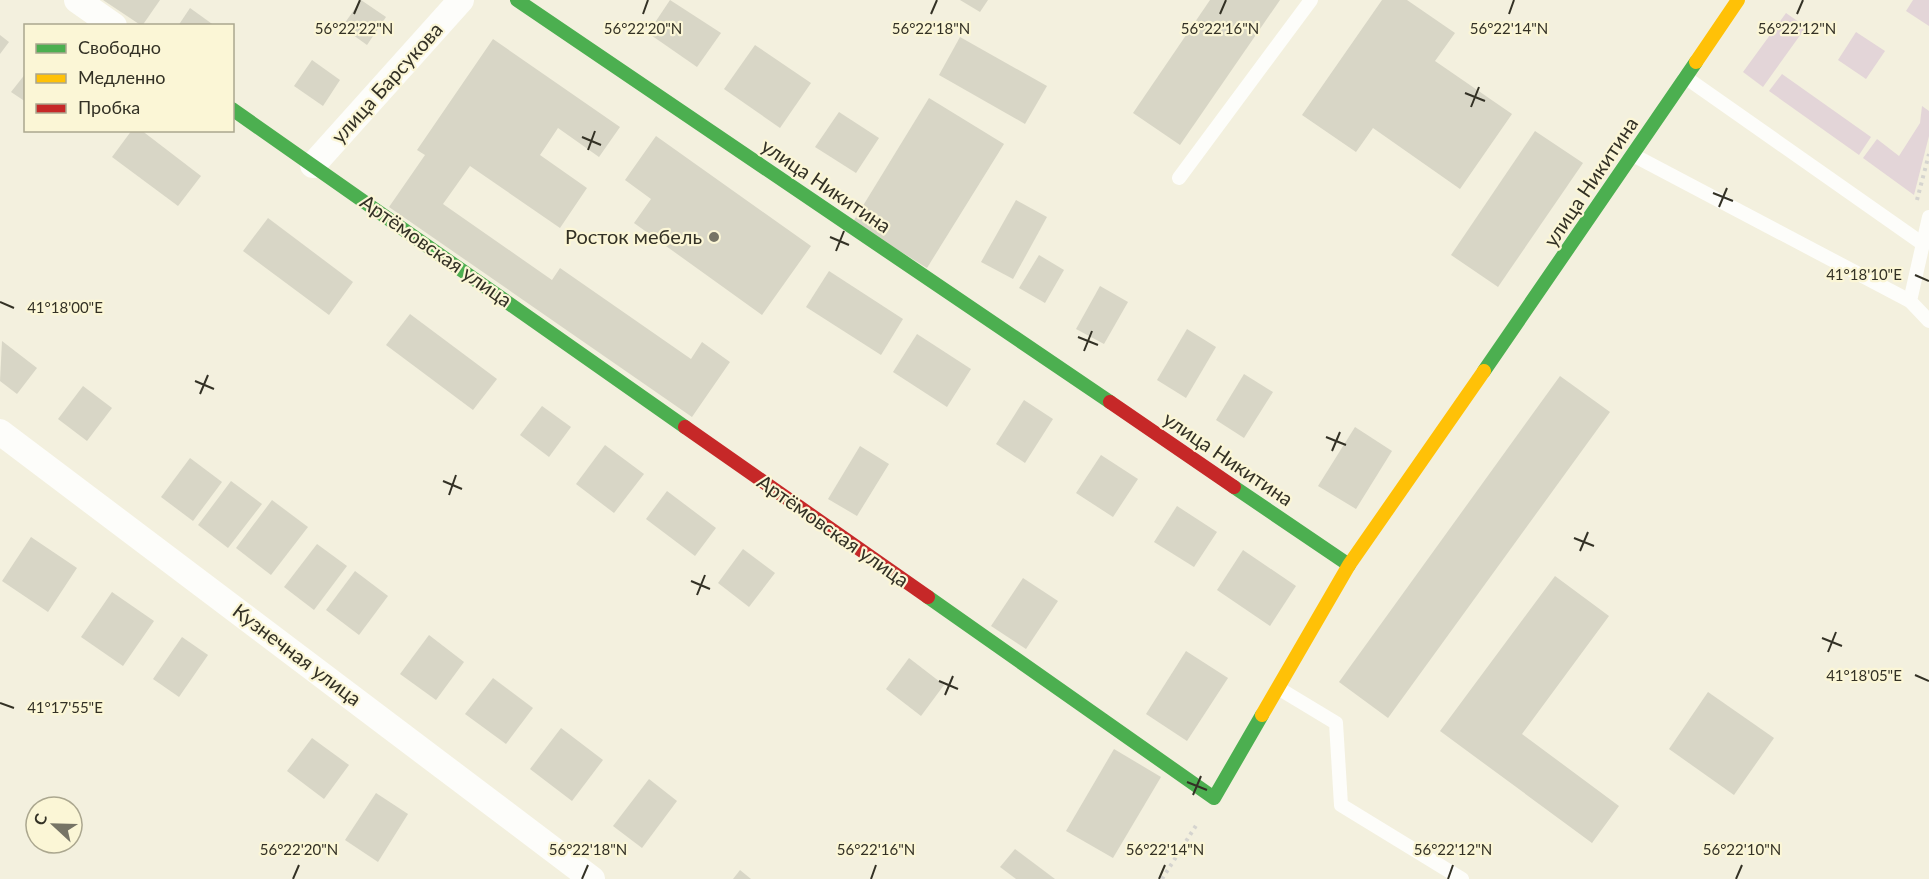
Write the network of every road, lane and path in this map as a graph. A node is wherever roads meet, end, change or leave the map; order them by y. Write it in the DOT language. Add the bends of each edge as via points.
graph roads {
  1 [pos="77,0"];
  2 [pos="461,0"];
  3 [pos="517,0"];
  4 [pos="1311,0"];
  5 [pos="1738,0"];
  6 [pos="111,24"];
  7 [pos="1685,77"];
  8 [pos="234,110"];
  9 [pos="1929,154"];
  10 [pos="1633,155"];
  11 [pos="313,165"];
  12 [pos="1179,178"];
  13 [pos="1929,217"];
  14 [pos="1906,233"];
  15 [pos="1923,244"];
  16 [pos="1910,301"];
  17 [pos="1929,321"];
  18 [pos="0,432"];
  19 [pos="1349,565"];
  20 [pos="1278,688"];
  21 [pos="1214,798"];
  22 [pos="592,879"];
  23 [pos="1161,879"];
  24 [pos="1462,879"];
  1 -- 6 [label="street"];
  2 -- 11 [label="street, улица Барсукова"];
  3 -- 19 [label="street, улица Никитина"];
  4 -- 12 [label="lane"];
  5 -- 7 [label="street, улица Никитина"];
  7 -- 10 [label="street, улица Никитина"];
  7 -- 14 [label="lane"];
  8 -- 11 [label="street, Артёмовская улица"];
  9 -- 14 [label="path"];
  10 -- 16 [label="lane"];
  10 -- 19 [label="street, улица Никитина"];
  11 -- 21 [label="street, Артёмовская улица"];
  13 -- 15 [label="lane"];
  14 -- 15 [label="lane"];
  15 -- 16 [label="lane"];
  16 -- 17 [label="lane"];
  18 -- 22 [label="street, Кузнечная улица"];
  19 -- 20 [label="street"];
  20 -- 21 [label="street"];
  20 -- 24 [label="lane" via="1336,723 1341,806"];
  21 -- 23 [label="path"];
}
